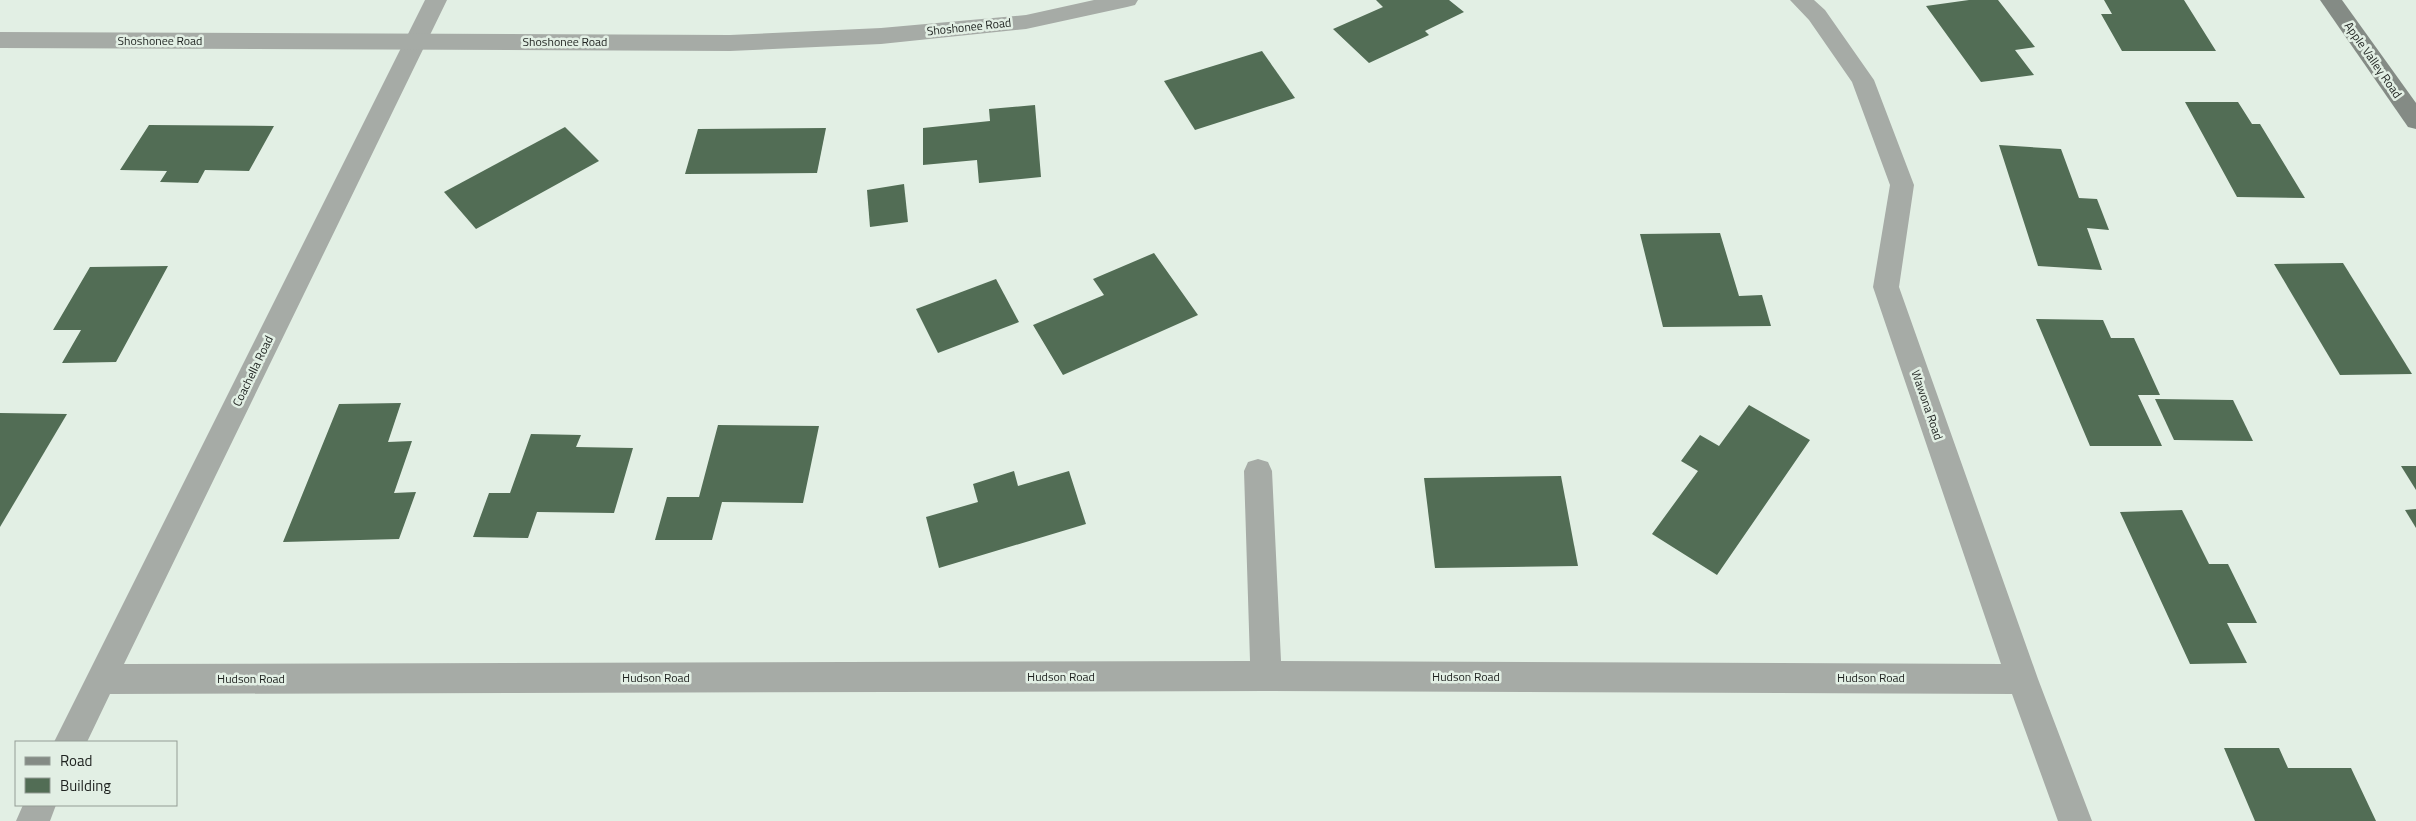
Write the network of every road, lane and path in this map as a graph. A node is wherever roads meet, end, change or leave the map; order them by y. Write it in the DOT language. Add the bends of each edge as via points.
graph roads {
  1 [pos="436,0"];
  2 [pos="1127,0"];
  3 [pos="1801,0"];
  4 [pos="2331,0"];
  5 [pos="0,40"];
  6 [pos="415,41"];
  7 [pos="2416,121"];
  8 [pos="1258,471"];
  9 [pos="1266,676"];
  10 [pos="101,679"];
  11 [pos="2022,679"];
  12 [pos="70,741"];
  13 [pos="40,806"];
  14 [pos="33,821"];
  15 [pos="2075,821"];
  1 -- 6 [label="street, Coachella Road"];
  2 -- 6 [label="street, Shoshonee Road" via="1026,22 881,36 730,43"];
  3 -- 11 [label="street, Wawona Road" via="1817,15 1863,80 1902,185 1886,287"];
  4 -- 7 [label="main road, Apple Valley Road"];
  5 -- 6 [label="street, Shoshonee Road"];
  6 -- 10 [label="street, Coachella Road"];
  8 -- 9 [label="street"];
  9 -- 10 [label="street, Hudson Road"];
  9 -- 11 [label="street, Hudson Road"];
  10 -- 12 [label="street, Coachella Road"];
  11 -- 15 [label="street, Wawona Road"];
  13 -- 14 [label="street"];
}
